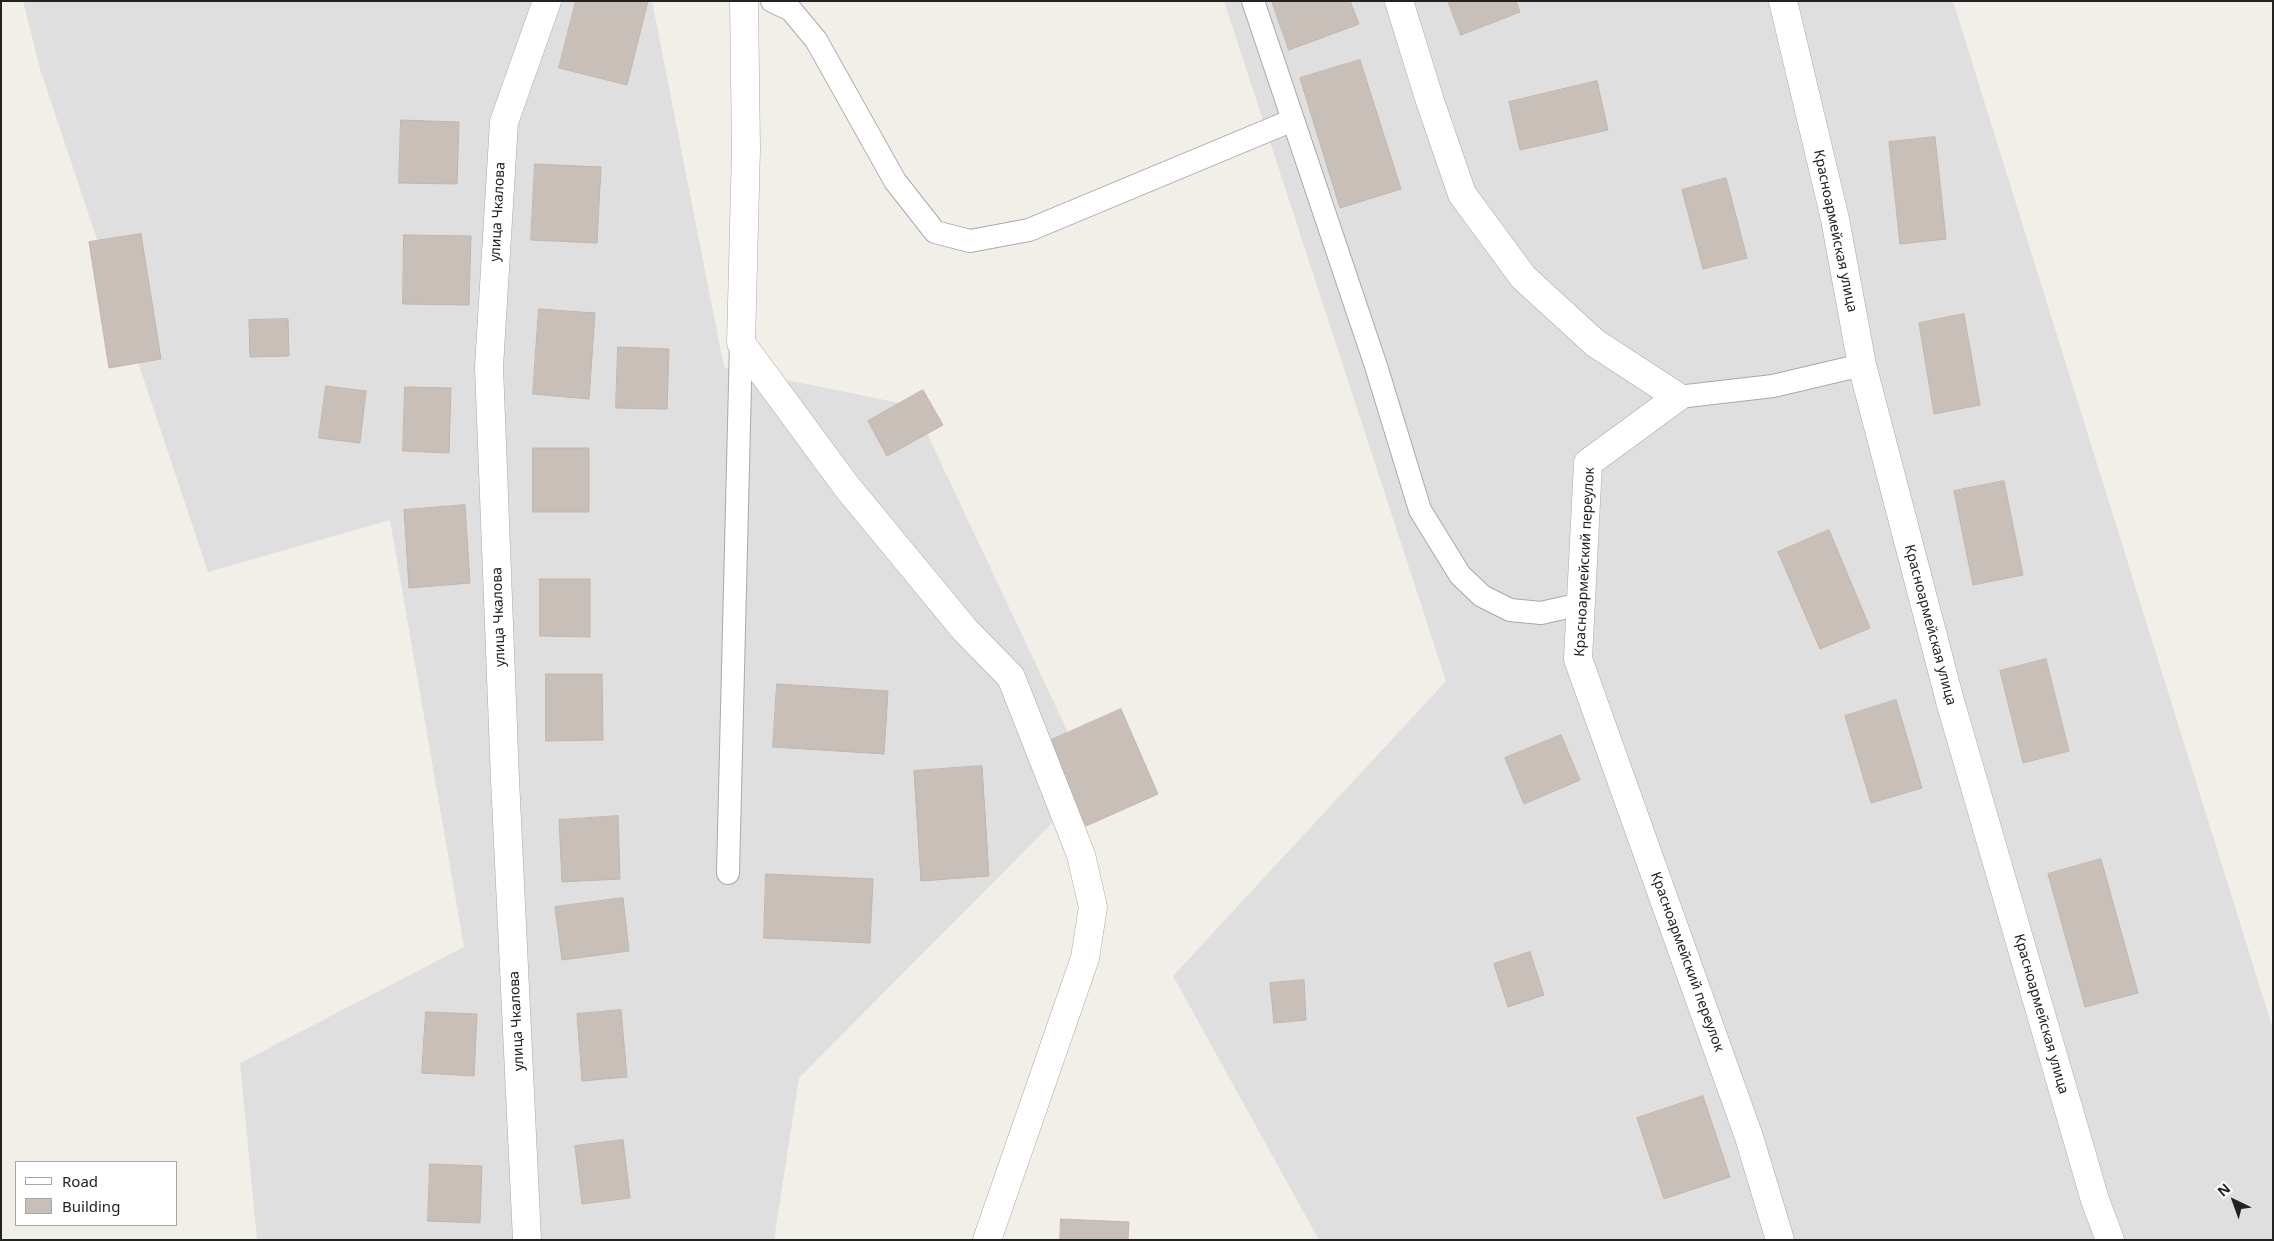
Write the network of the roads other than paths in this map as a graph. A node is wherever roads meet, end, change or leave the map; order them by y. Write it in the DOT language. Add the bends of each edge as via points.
graph roads {
  1 [pos="547,1"];
  2 [pos="744,1"];
  3 [pos="772,1"];
  4 [pos="1253,1"];
  5 [pos="1399,1"];
  6 [pos="1783,1"];
  7 [pos="1293,120"];
  8 [pos="741,343"];
  9 [pos="1862,365"];
  10 [pos="1678,397"];
  11 [pos="1581,604"];
  12 [pos="728,873"];
  13 [pos="527,1240"];
  14 [pos="987,1240"];
  15 [pos="1780,1240"];
  16 [pos="2110,1240"];
  1 -- 13 [label="street, улица Чкалова" via="504,122 489,367"];
  2 -- 8 [label="street" via="746,148"];
  3 -- 7 [label="lane" via="791,10 816,40 895,181 935,232 970,242 1029,230"];
  4 -- 7 [label="lane"];
  5 -- 10 [label="street" via="1462,194 1523,277 1595,343"];
  6 -- 9 [label="street, Красноармейская улица" via="1835,219"];
  7 -- 11 [label="lane" via="1376,366 1420,510 1460,575 1482,596 1510,610 1540,613"];
  8 -- 12 [label="lane"];
  8 -- 14 [label="street" via="847,487 965,630 1011,677 1081,855 1094,907 1085,958"];
  9 -- 10 [label="lane" via="1774,386"];
  9 -- 16 [label="street, Красноармейская улица" via="1950,700 2092,1190"];
  10 -- 11 [label="street, Красноармейский переулок" via="1588,463"];
  11 -- 15 [label="street, Красноармейский переулок" via="1578,659 1749,1137"];
}
